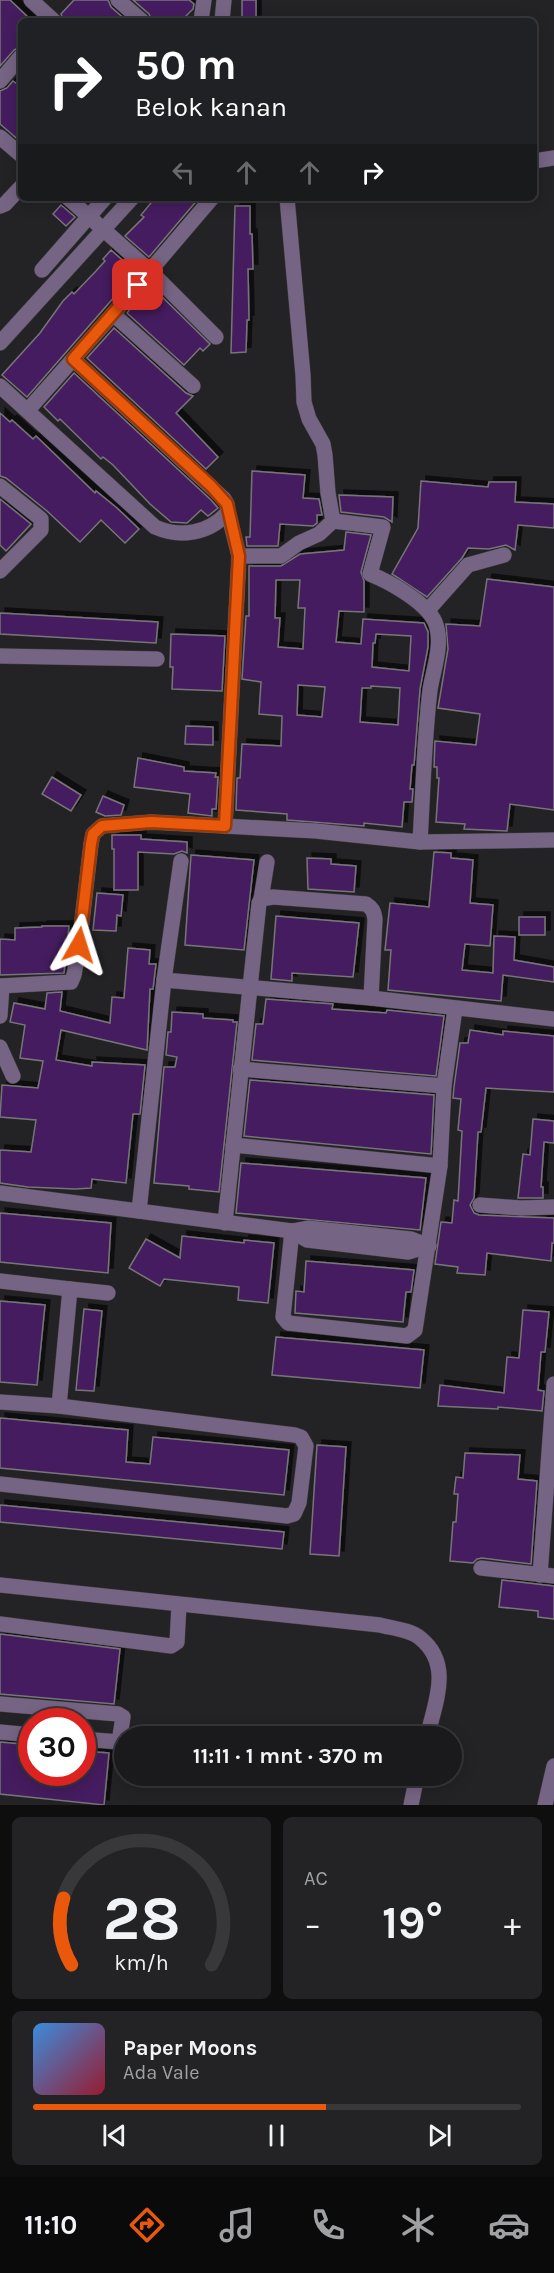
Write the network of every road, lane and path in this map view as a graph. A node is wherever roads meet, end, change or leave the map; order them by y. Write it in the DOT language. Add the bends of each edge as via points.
graph roads {
  1 [pos="31,0"];
  2 [pos="118,0"];
  3 [pos="206,0"];
  4 [pos="223,9"];
  5 [pos="47,13"];
  6 [pos="138,18"];
  7 [pos="202,18"];
  8 [pos="18,58"];
  9 [pos="3,71"];
  10 [pos="0,137"];
  11 [pos="18,152"];
  12 [pos="554,158"];
  13 [pos="537,161"];
  14 [pos="18,190"];
  15 [pos="71,201"];
  16 [pos="102,201"];
  17 [pos="129,201"];
  18 [pos="209,201"];
  19 [pos="287,201"];
  20 [pos="0,206"];
  21 [pos="89,217"];
  22 [pos="103,230"];
  23 [pos="42,270"];
  24 [pos="150,271"];
  25 [pos="113,314"];
  26 [pos="216,337"];
  27 [pos="0,343"];
  28 [pos="73,359"];
  29 [pos="0,386"];
  30 [pos="193,386"];
  31 [pos="28,410"];
  32 [pos="0,486"];
  33 [pos="228,512"];
  34 [pos="333,521"];
  35 [pos="504,555"];
  36 [pos="239,556"];
  37 [pos="2,563"];
  38 [pos="428,610"];
  39 [pos="0,656"];
  40 [pos="157,659"];
  41 [pos="225,826"];
  42 [pos="554,840"];
  43 [pos="420,842"];
  44 [pos="181,861"];
  45 [pos="267,862"];
  46 [pos="261,899"];
  47 [pos="164,980"];
  48 [pos="1,986"];
  49 [pos="250,988"];
  50 [pos="371,998"];
  51 [pos="455,1009"];
  52 [pos="0,1016"];
  53 [pos="554,1018"];
  54 [pos="0,1047"];
  55 [pos="240,1070"];
  56 [pos="13,1076"];
  57 [pos="444,1086"];
  58 [pos="233,1145"];
  59 [pos="440,1166"];
  60 [pos="0,1193"];
  61 [pos="480,1205"];
  62 [pos="554,1207"];
  63 [pos="138,1211"];
  64 [pos="225,1223"];
  65 [pos="292,1232"];
  66 [pos="429,1246"];
  67 [pos="0,1281"];
  68 [pos="70,1289"];
  69 [pos="108,1293"];
  70 [pos="554,1384"];
  71 [pos="0,1402"];
  72 [pos="59,1406"];
  73 [pos="0,1484"];
  74 [pos="481,1568"];
  75 [pos="547,1576"];
  76 [pos="0,1585"];
  77 [pos="179,1605"];
  78 [pos="0,1624"];
  79 [pos="0,1704"];
  80 [pos="47,1708"];
  81 [pos="96,1712"];
  82 [pos="429,1726"];
  83 [pos="0,1732"];
  84 [pos="18,1734"];
  85 [pos="96,1740"];
  86 [pos="554,1766"];
  87 [pos="415,1786"];
  88 [pos="411,1805"];
  89 [pos="546,1805"];
  1 -- 5 [label="street"];
  2 -- 6 [label="street"];
  3 -- 4 [label="street"];
  3 -- 7 [label="street"];
  8 -- 9 [label="street"];
  10 -- 11 [label="street"];
  12 -- 13 [label="street"];
  14 -- 20 [label="street"];
  15 -- 21 [label="street"];
  16 -- 21 [label="street"];
  17 -- 22 [label="street"];
  18 -- 24 [label="street"];
  19 -- 34 [label="street" via="304,402 326,455"];
  21 -- 22 [label="street"];
  21 -- 23 [label="street"];
  22 -- 24 [label="street"];
  22 -- 27 [label="street"];
  24 -- 25 [label="street"];
  24 -- 26 [label="street"];
  25 -- 28 [label="street"];
  25 -- 30 [label="street"];
  28 -- 31 [label="street"];
  28 -- 33 [label="street" via="218,493"];
  29 -- 31 [label="street"];
  31 -- 33 [label="street" via="155,527 184,534 202,530"];
  32 -- 37 [label="street" via="41,519 42,526"];
  33 -- 36 [label="street"];
  34 -- 36 [label="street" via="320,534 281,556"];
  34 -- 38 [label="street" via="383,527 370,574 387,581"];
  35 -- 38 [label="street" via="468,565"];
  36 -- 41 [label="street"];
  38 -- 43 [label="street" via="436,624 438,650 430,690"];
  39 -- 40 [label="street"];
  41 -- 43 [label="street"];
  41 -- 48 [label="street" via="151,822 102,826 93,834 91,844 71,982"];
  42 -- 43 [label="street"];
  44 -- 47 [label="street"];
  45 -- 46 [label="street"];
  46 -- 49 [label="street"];
  46 -- 50 [label="street" via="366,904 371,908 375,919"];
  47 -- 49 [label="street"];
  47 -- 63 [label="street"];
  48 -- 52 [label="street"];
  49 -- 50 [label="street"];
  49 -- 55 [label="street"];
  50 -- 51 [label="street"];
  51 -- 53 [label="street"];
  51 -- 57 [label="street"];
  54 -- 56 [label="street"];
  55 -- 57 [label="street"];
  55 -- 58 [label="street"];
  57 -- 59 [label="street"];
  58 -- 59 [label="street"];
  58 -- 64 [label="street"];
  59 -- 66 [label="street"];
  60 -- 63 [label="street"];
  61 -- 62 [label="street"];
  63 -- 64 [label="street"];
  64 -- 65 [label="street"];
  65 -- 66 [label="street" via="307,1240 408,1252"];
  65 -- 66 [label="street" via="283,1317 288,1323 306,1326 412,1334"];
  67 -- 68 [label="street"];
  68 -- 69 [label="street"];
  68 -- 72 [label="street"];
  70 -- 75 [label="street"];
  71 -- 72 [label="street"];
  72 -- 73 [label="street" via="301,1437 306,1446 297,1511 287,1516"];
  74 -- 75 [label="street"];
  76 -- 77 [label="street"];
  77 -- 78 [label="street" via="177,1642 171,1646"];
  77 -- 82 [label="street" via="380,1625 419,1637 436,1658 440,1678"];
  79 -- 80 [label="street"];
  81 -- 85 [label="street" via="123,1717 119,1742"];
  83 -- 84 [label="street"];
  86 -- 89 [label="street"];
  87 -- 88 [label="street"];
}
